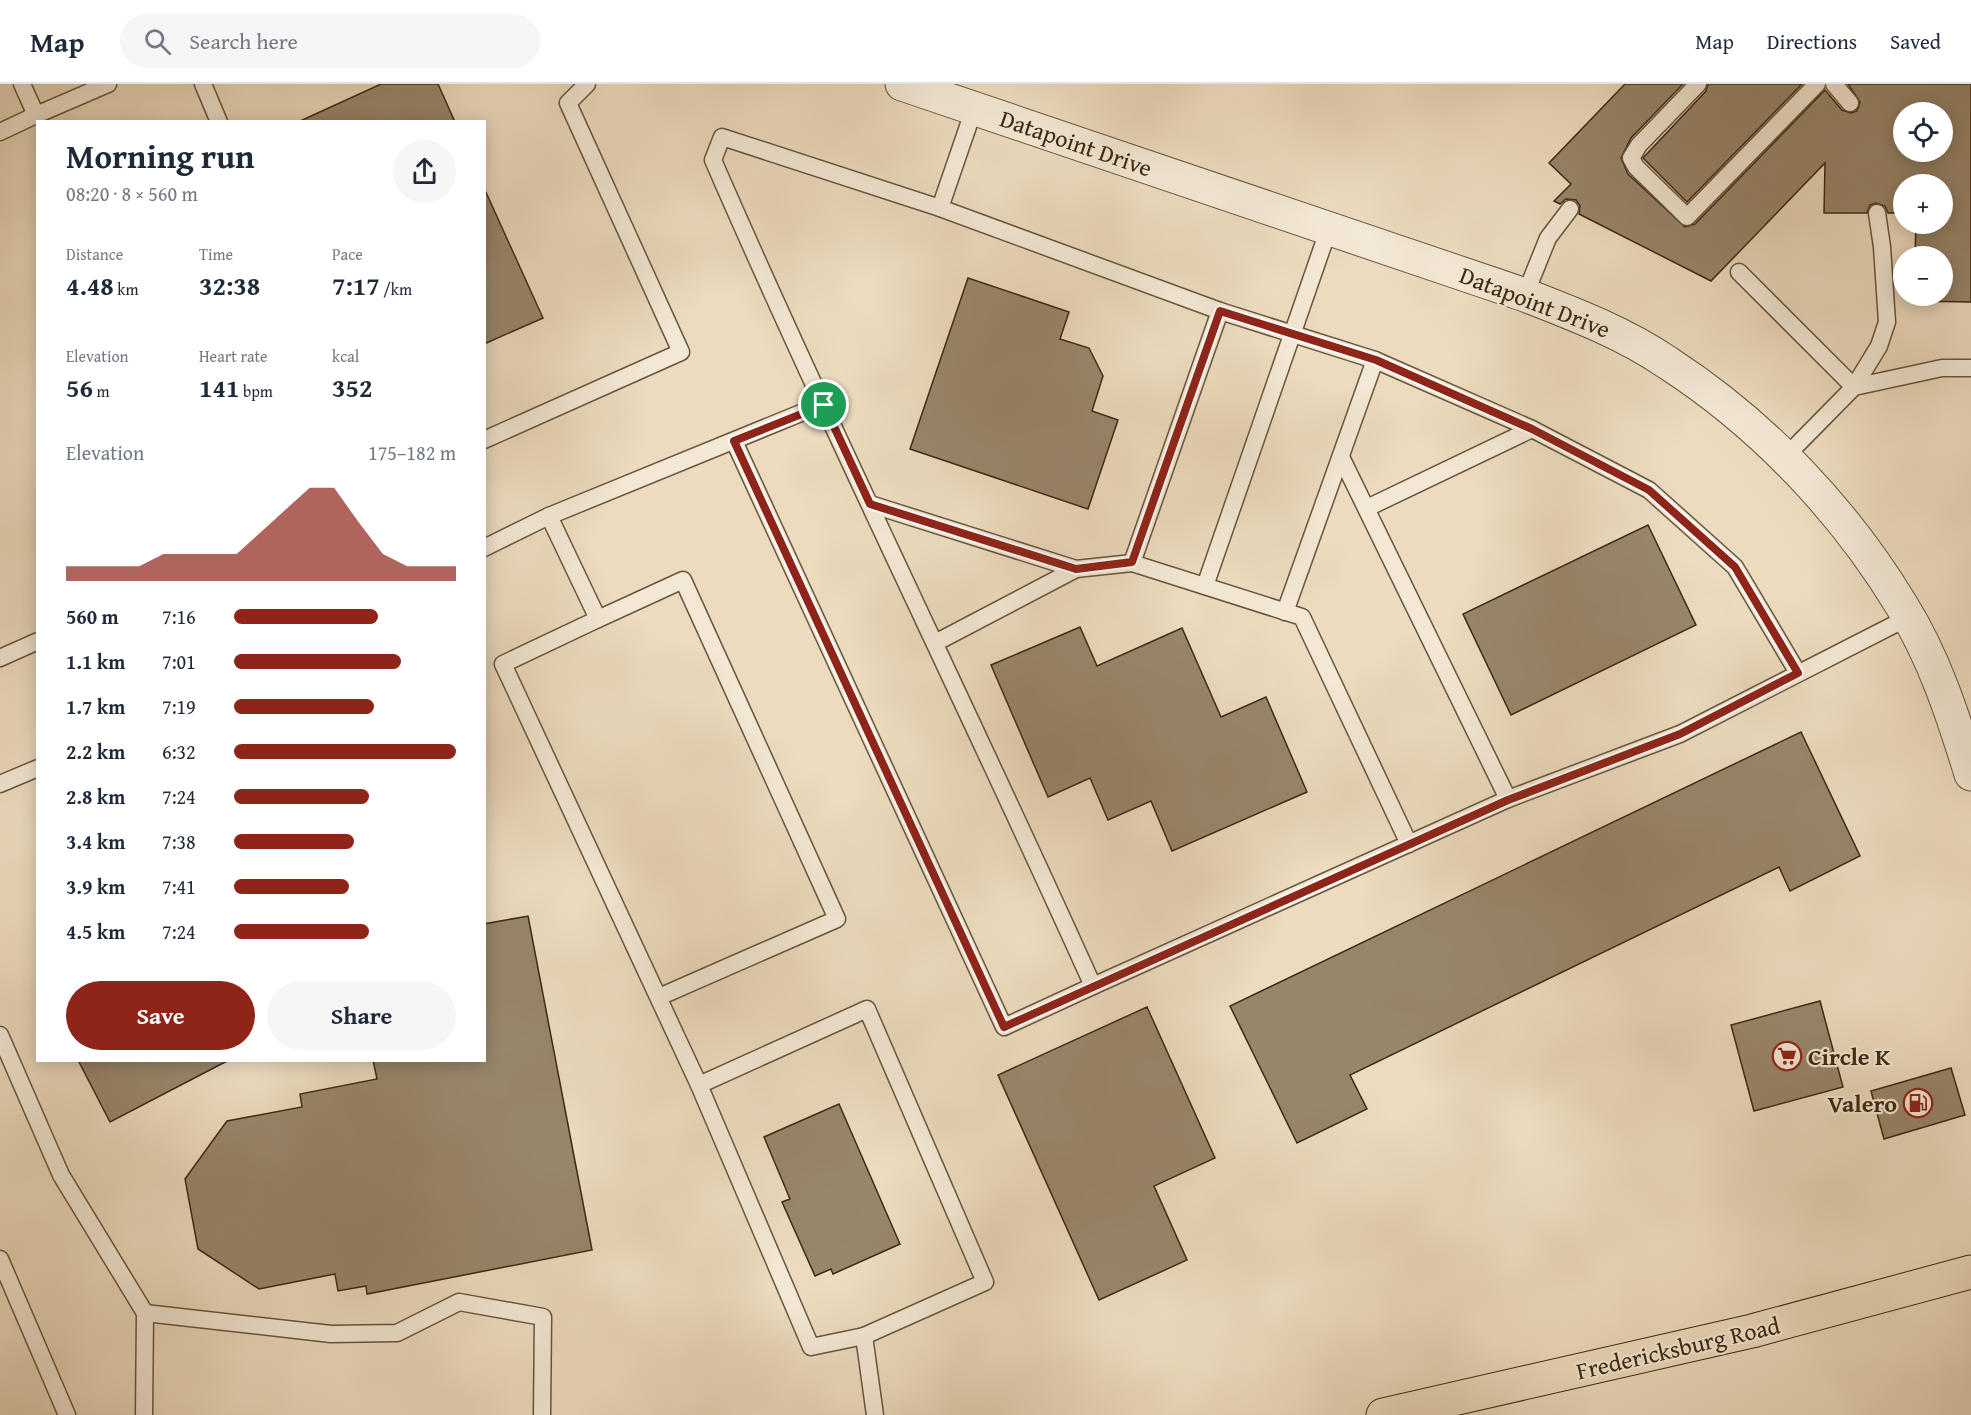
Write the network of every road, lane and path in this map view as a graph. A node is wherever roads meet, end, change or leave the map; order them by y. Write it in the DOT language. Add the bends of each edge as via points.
graph roads {
  1 [pos="22,84"];
  2 [pos="108,84"];
  3 [pos="203,84"];
  4 [pos="587,84"];
  5 [pos="902,84"];
  6 [pos="1698,84"];
  7 [pos="1817,84"];
  8 [pos="1834,84"];
  9 [pos="1850,103"];
  10 [pos="975,109"];
  11 [pos="36,115"];
  12 [pos="218,120"];
  13 [pos="0,132"];
  14 [pos="940,208"];
  15 [pos="1570,209"];
  16 [pos="1877,213"];
  17 [pos="1329,228"];
  18 [pos="1739,272"];
  19 [pos="1525,295"];
  20 [pos="1220,311"];
  21 [pos="1293,335"];
  22 [pos="1376,360"];
  23 [pos="1971,368"];
  24 [pos="1854,387"];
  25 [pos="824,405"];
  26 [pos="1532,429"];
  27 [pos="486,439"];
  28 [pos="734,441"];
  29 [pos="1341,457"];
  30 [pos="1784,458"];
  31 [pos="870,504"];
  32 [pos="1367,507"];
  33 [pos="549,516"];
  34 [pos="486,548"];
  35 [pos="1132,562"];
  36 [pos="1076,569"];
  37 [pos="1205,586"];
  38 [pos="1285,612"];
  39 [pos="1909,617"];
  40 [pos="598,619"];
  41 [pos="36,642"];
  42 [pos="936,643"];
  43 [pos="0,658"];
  44 [pos="1798,673"];
  45 [pos="36,769"];
  46 [pos="1971,774"];
  47 [pos="0,784"];
  48 [pos="1508,800"];
  49 [pos="1408,844"];
  50 [pos="1093,986"];
  51 [pos="659,997"];
  52 [pos="0,1035"];
  53 [pos="699,1085"];
  54 [pos="0,1259"];
  55 [pos="1971,1272"];
  56 [pos="145,1313"];
  57 [pos="864,1336"];
  58 [pos="1423,1411"];
  59 [pos="67,1415"];
  60 [pos="144,1415"];
  61 [pos="542,1415"];
  62 [pos="875,1415"];
  63 [pos="1383,1415"];
  1 -- 11 [label="lane"];
  2 -- 11 [label="lane"];
  3 -- 12 [label="lane"];
  4 -- 27 [label="lane" via="568,103 681,352"];
  5 -- 10 [label="street, Datapoint Drive"];
  6 -- 7 [label="lane" via="1631,158 1687,218"];
  8 -- 9 [label="lane"];
  10 -- 14 [label="lane"];
  10 -- 17 [label="street, Datapoint Drive"];
  11 -- 13 [label="lane"];
  14 -- 20 [label="lane"];
  14 -- 25 [label="lane" via="722,137 713,160"];
  15 -- 19 [label="lane" via="1548,238"];
  16 -- 24 [label="lane" via="1887,322 1879,346"];
  17 -- 19 [label="street, Datapoint Drive"];
  17 -- 21 [label="lane"];
  18 -- 24 [label="lane"];
  19 -- 30 [label="street, Datapoint Drive" via="1587,320 1668,362 1723,402"];
  20 -- 21 [label="lane"];
  20 -- 35 [label="lane"];
  21 -- 22 [label="lane"];
  21 -- 37 [label="lane"];
  22 -- 26 [label="lane"];
  22 -- 29 [label="lane"];
  23 -- 24 [label="lane" via="1942,368"];
  24 -- 30 [label="lane"];
  25 -- 28 [label="lane"];
  25 -- 31 [label="lane"];
  26 -- 32 [label="lane"];
  26 -- 44 [label="lane" via="1649,490 1735,567"];
  28 -- 33 [label="lane"];
  28 -- 50 [label="lane" via="1004,1027"];
  29 -- 32 [label="lane"];
  29 -- 38 [label="lane"];
  30 -- 39 [label="street, Datapoint Drive" via="1808,480 1857,540"];
  31 -- 36 [label="lane"];
  31 -- 42 [label="lane"];
  32 -- 48 [label="lane"];
  33 -- 34 [label="lane"];
  33 -- 40 [label="lane"];
  35 -- 36 [label="lane"];
  35 -- 37 [label="lane"];
  36 -- 42 [label="lane"];
  37 -- 38 [label="lane"];
  38 -- 49 [label="lane" via="1302,617"];
  39 -- 44 [label="lane"];
  39 -- 46 [label="street, Datapoint Drive" via="1940,683"];
  40 -- 51 [label="lane" via="503,664"];
  40 -- 51 [label="lane" via="683,580 837,919"];
  41 -- 43 [label="lane"];
  42 -- 50 [label="lane"];
  44 -- 48 [label="lane" via="1680,734"];
  45 -- 47 [label="lane"];
  48 -- 49 [label="lane"];
  49 -- 50 [label="lane"];
  51 -- 53 [label="lane"];
  52 -- 56 [label="lane" via="61,1175"];
  53 -- 57 [label="lane" via="811,1347"];
  53 -- 57 [label="lane" via="867,1009 985,1282"];
  54 -- 59 [label="lane"];
  55 -- 58 [label="main road, Fredericksburg Road" via="1752,1331"];
  56 -- 60 [label="lane"];
  56 -- 61 [label="lane" via="331,1334 397,1333 459,1302 543,1317"];
  57 -- 62 [label="lane"];
  58 -- 63 [label="main road, Fredericksburg Road"];
}
